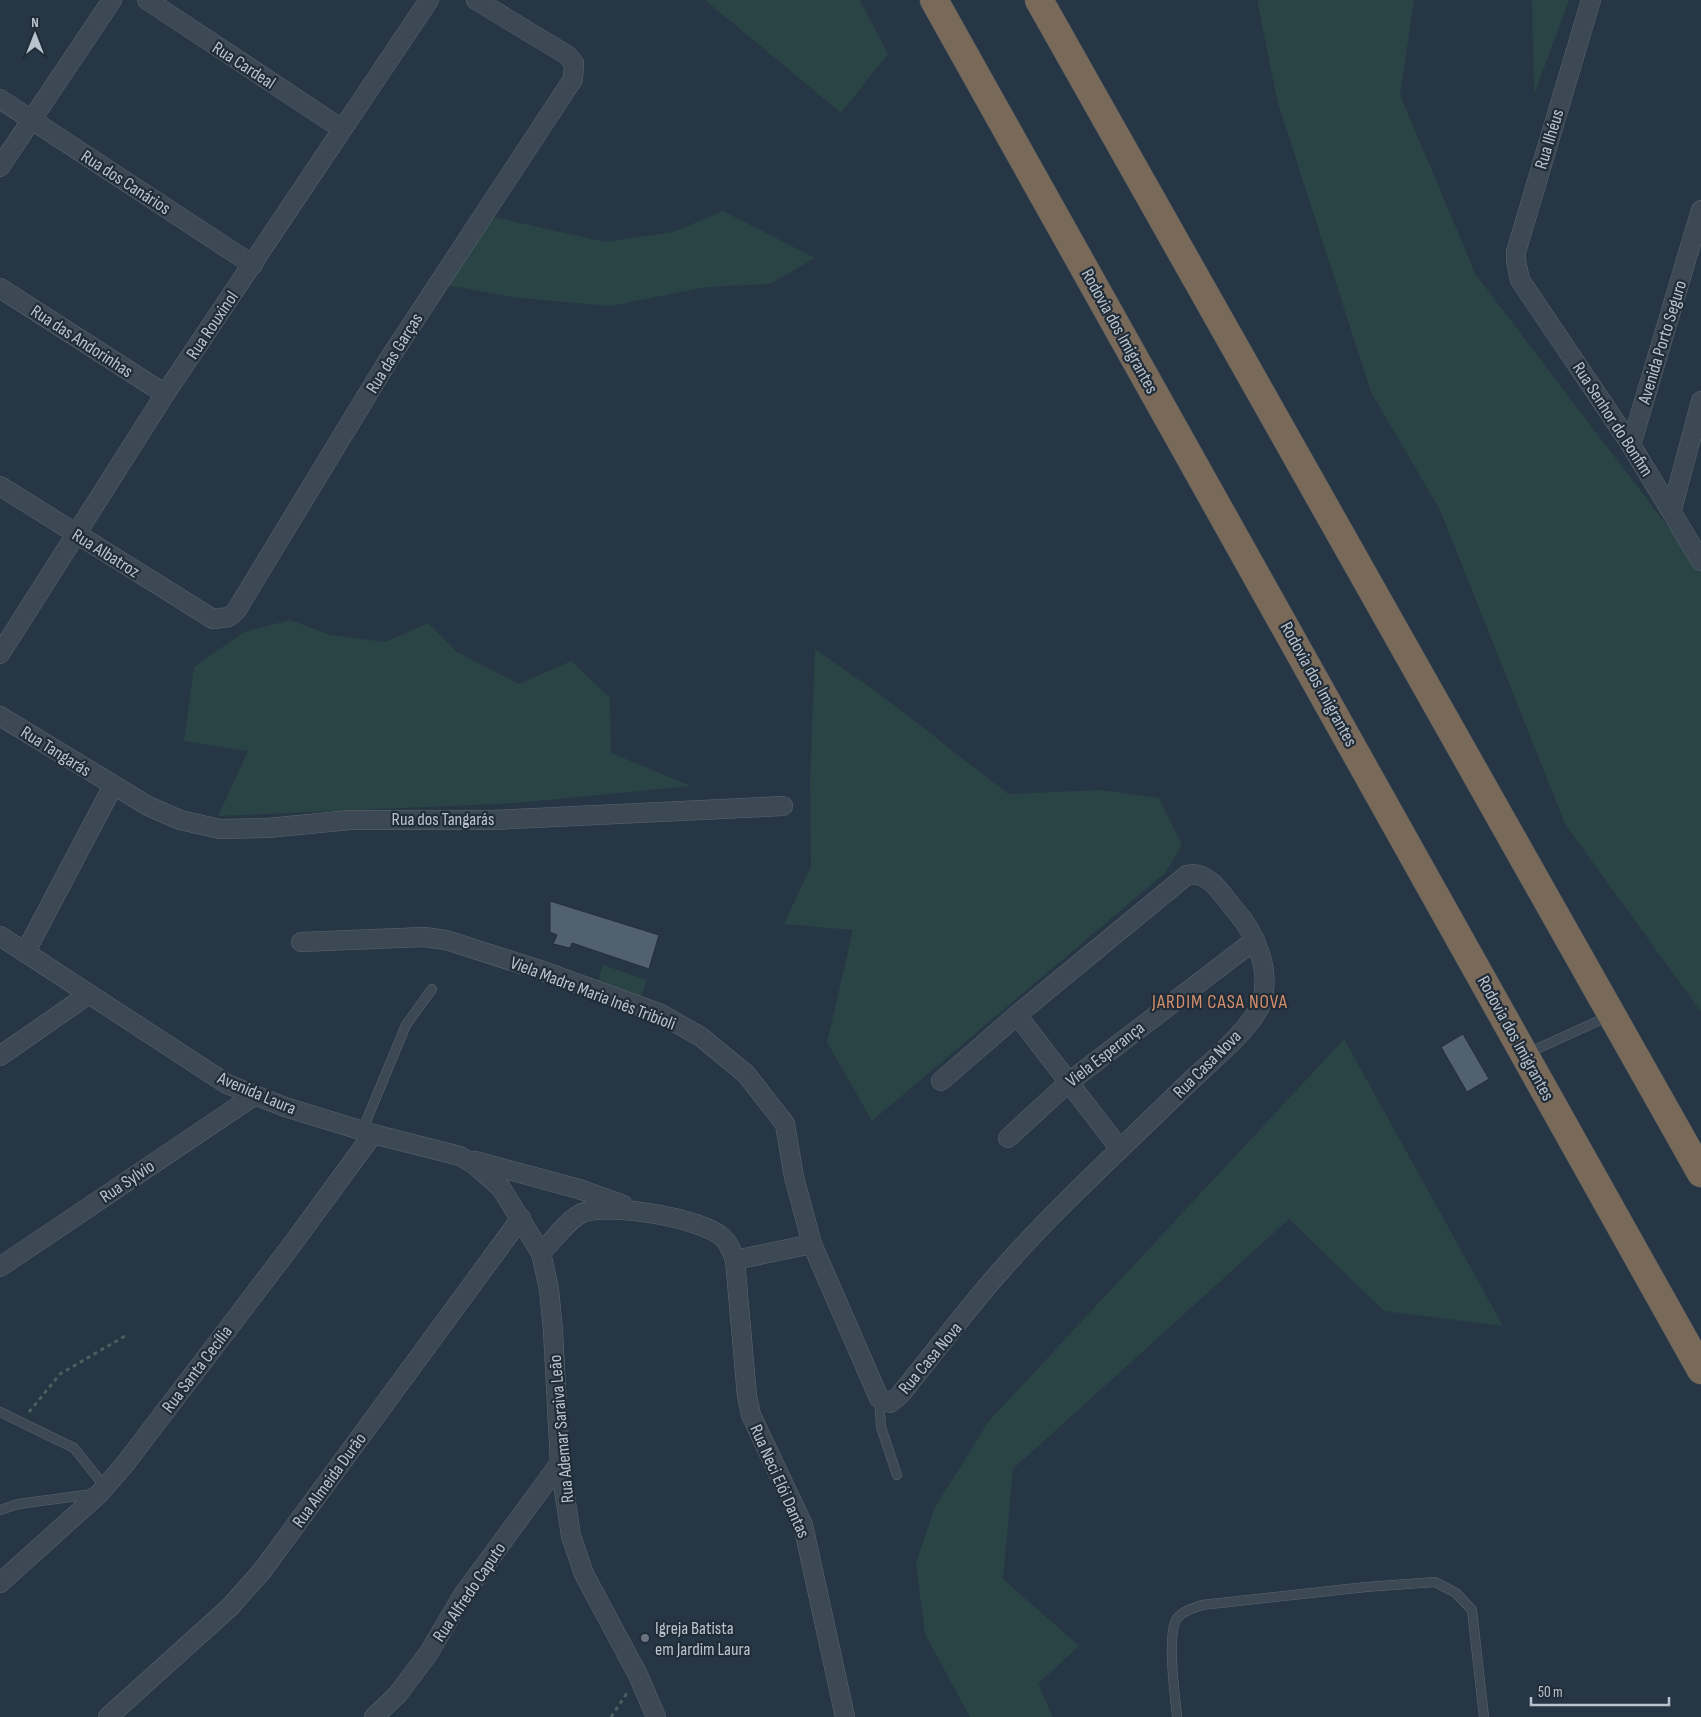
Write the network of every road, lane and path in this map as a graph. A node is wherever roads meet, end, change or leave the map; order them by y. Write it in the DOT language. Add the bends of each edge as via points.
graph roads {
  1 [pos="112,0"];
  2 [pos="146,0"];
  3 [pos="429,0"];
  4 [pos="476,0"];
  5 [pos="934,0"];
  6 [pos="1039,0"];
  7 [pos="1591,0"];
  8 [pos="0,99"];
  9 [pos="31,120"];
  10 [pos="342,129"];
  11 [pos="0,167"];
  12 [pos="1701,210"];
  13 [pos="253,265"];
  14 [pos="1520,280"];
  15 [pos="0,288"];
  16 [pos="165,394"];
  17 [pos="1701,401"];
  18 [pos="1631,445"];
  19 [pos="0,486"];
  20 [pos="1672,509"];
  21 [pos="76,534"];
  22 [pos="1701,560"];
  23 [pos="213,618"];
  24 [pos="0,654"];
  25 [pos="0,716"];
  26 [pos="113,786"];
  27 [pos="783,806"];
  28 [pos="0,936"];
  29 [pos="1255,940"];
  30 [pos="301,942"];
  31 [pos="26,951"];
  32 [pos="432,989"];
  33 [pos="89,994"];
  34 [pos="1611,1014"];
  35 [pos="1017,1015"];
  36 [pos="1525,1054"];
  37 [pos="0,1056"];
  38 [pos="940,1081"];
  39 [pos="1069,1082"];
  40 [pos="255,1096"];
  41 [pos="367,1132"];
  42 [pos="1008,1138"];
  43 [pos="1120,1149"];
  44 [pos="460,1156"];
  45 [pos="1701,1172"];
  46 [pos="643,1211"];
  47 [pos="522,1218"];
  48 [pos="812,1244"];
  49 [pos="732,1252"];
  50 [pos="542,1253"];
  51 [pos="0,1267"];
  52 [pos="125,1336"];
  53 [pos="1701,1370"];
  54 [pos="879,1398"];
  55 [pos="0,1412"];
  56 [pos="20,1422"];
  57 [pos="560,1464"];
  58 [pos="897,1475"];
  59 [pos="102,1490"];
  60 [pos="0,1510"];
  61 [pos="0,1583"];
  62 [pos="638,1676"];
  63 [pos="108,1717"];
  64 [pos="374,1717"];
  65 [pos="611,1717"];
  66 [pos="656,1717"];
  67 [pos="845,1717"];
  68 [pos="1176,1717"];
  69 [pos="1484,1717"];
  1 -- 9 [label="street"];
  2 -- 10 [label="street, Rua Cardeal"];
  3 -- 10 [label="street, Rua Rouxinol"];
  4 -- 23 [label="street, Rua das Garças" via="567,55 574,63 573,79 389,359 236,611 229,617"];
  5 -- 36 [label="highway, Rodovia dos Imigrantes"];
  6 -- 34 [label="highway"];
  7 -- 14 [label="street, Rua Ilhéus" via="1516,252"];
  8 -- 9 [label="street, Rua dos Canários"];
  9 -- 11 [label="street"];
  9 -- 13 [label="street, Rua dos Canários"];
  10 -- 13 [label="street, Rua Rouxinol"];
  12 -- 18 [label="street, Avenida Porto Seguro"];
  13 -- 16 [label="street, Rua Rouxinol"];
  14 -- 18 [label="street, Rua Senhor do Bonfim"];
  15 -- 16 [label="street, Rua das Andorinhas"];
  16 -- 21 [label="street, Rua Rouxinol"];
  17 -- 20 [label="street"];
  18 -- 20 [label="street, Rua Senhor do Bonfim"];
  19 -- 21 [label="street, Rua Albatroz"];
  20 -- 22 [label="street, Rua Senhor do Bonfim"];
  21 -- 23 [label="street, Rua Albatroz"];
  21 -- 24 [label="street, Rua Rouxinol"];
  25 -- 26 [label="street, Rua Tangarás"];
  26 -- 27 [label="street, Rua dos Tangarás" via="180,820 220,829 350,820 493,820"];
  26 -- 31 [label="street"];
  28 -- 31 [label="street, Avenida Laura"];
  29 -- 35 [label="street, Rua Casa Nova" via="1246,922 1206,877 1194,873 1187,875"];
  29 -- 39 [label="street, Viela Esperança"];
  29 -- 43 [label="street, Rua Casa Nova" via="1263,985 1262,1000 1256,1013 1233,1040"];
  30 -- 48 [label="street, Viela Madre Maria Inês Tribioli" via="424,937 446,940 661,1014 701,1037 746,1074 785,1124 794,1178"];
  31 -- 33 [label="street, Avenida Laura"];
  32 -- 41 [label="lane" via="406,1025"];
  33 -- 37 [label="street"];
  33 -- 40 [label="street, Avenida Laura" via="228,1084"];
  34 -- 36 [label="lane"];
  34 -- 45 [label="highway"];
  35 -- 38 [label="street, Rua Casa Nova"];
  35 -- 39 [label="street"];
  36 -- 53 [label="highway, Rodovia dos Imigrantes"];
  39 -- 42 [label="street, Viela Esperança"];
  39 -- 43 [label="street"];
  40 -- 41 [label="street, Avenida Laura"];
  40 -- 51 [label="street, Rua Sylvio"];
  41 -- 44 [label="street, Avenida Laura"];
  41 -- 59 [label="street, Rua Santa Cecília" via="285,1254"];
  43 -- 54 [label="street, Rua Casa Nova" via="1005,1266 900,1395 890,1403"];
  44 -- 46 [label="street" via="579,1189"];
  44 -- 47 [label="street, Avenida Laura" via="488,1175"];
  46 -- 49 [label="street" via="705,1228 721,1236"];
  46 -- 50 [label="street" via="593,1210 581,1214 569,1222"];
  47 -- 50 [label="street, Rua Ademar Saraiva Leão"];
  47 -- 63 [label="street, Rua Almeida Durão" via="262,1571 230,1607"];
  48 -- 49 [label="street"];
  48 -- 54 [label="street, Viela Madre Maria Inês Tribioli"];
  49 -- 67 [label="street, Rua Neci Elói Dantas" via="751,1416 803,1525"];
  50 -- 57 [label="street, Rua Ademar Saraiva Leão" via="553,1331"];
  52 -- 56 [label="path" via="60,1374"];
  54 -- 58 [label="lane" via="881,1427"];
  55 -- 56 [label="lane"];
  56 -- 59 [label="lane" via="74,1448"];
  57 -- 62 [label="street, Rua Ademar Saraiva Leão" via="571,1536 584,1574"];
  57 -- 64 [label="street, Rua Alfredo Caputo" via="463,1595 428,1654 398,1694"];
  59 -- 60 [label="lane"];
  59 -- 61 [label="street, Rua Santa Cecília"];
  62 -- 65 [label="path"];
  62 -- 66 [label="street, Rua Ademar Saraiva Leão"];
  68 -- 69 [label="lane" via="1172,1637 1176,1619 1189,1609 1202,1605 1435,1582 1456,1593 1472,1610"];
}
